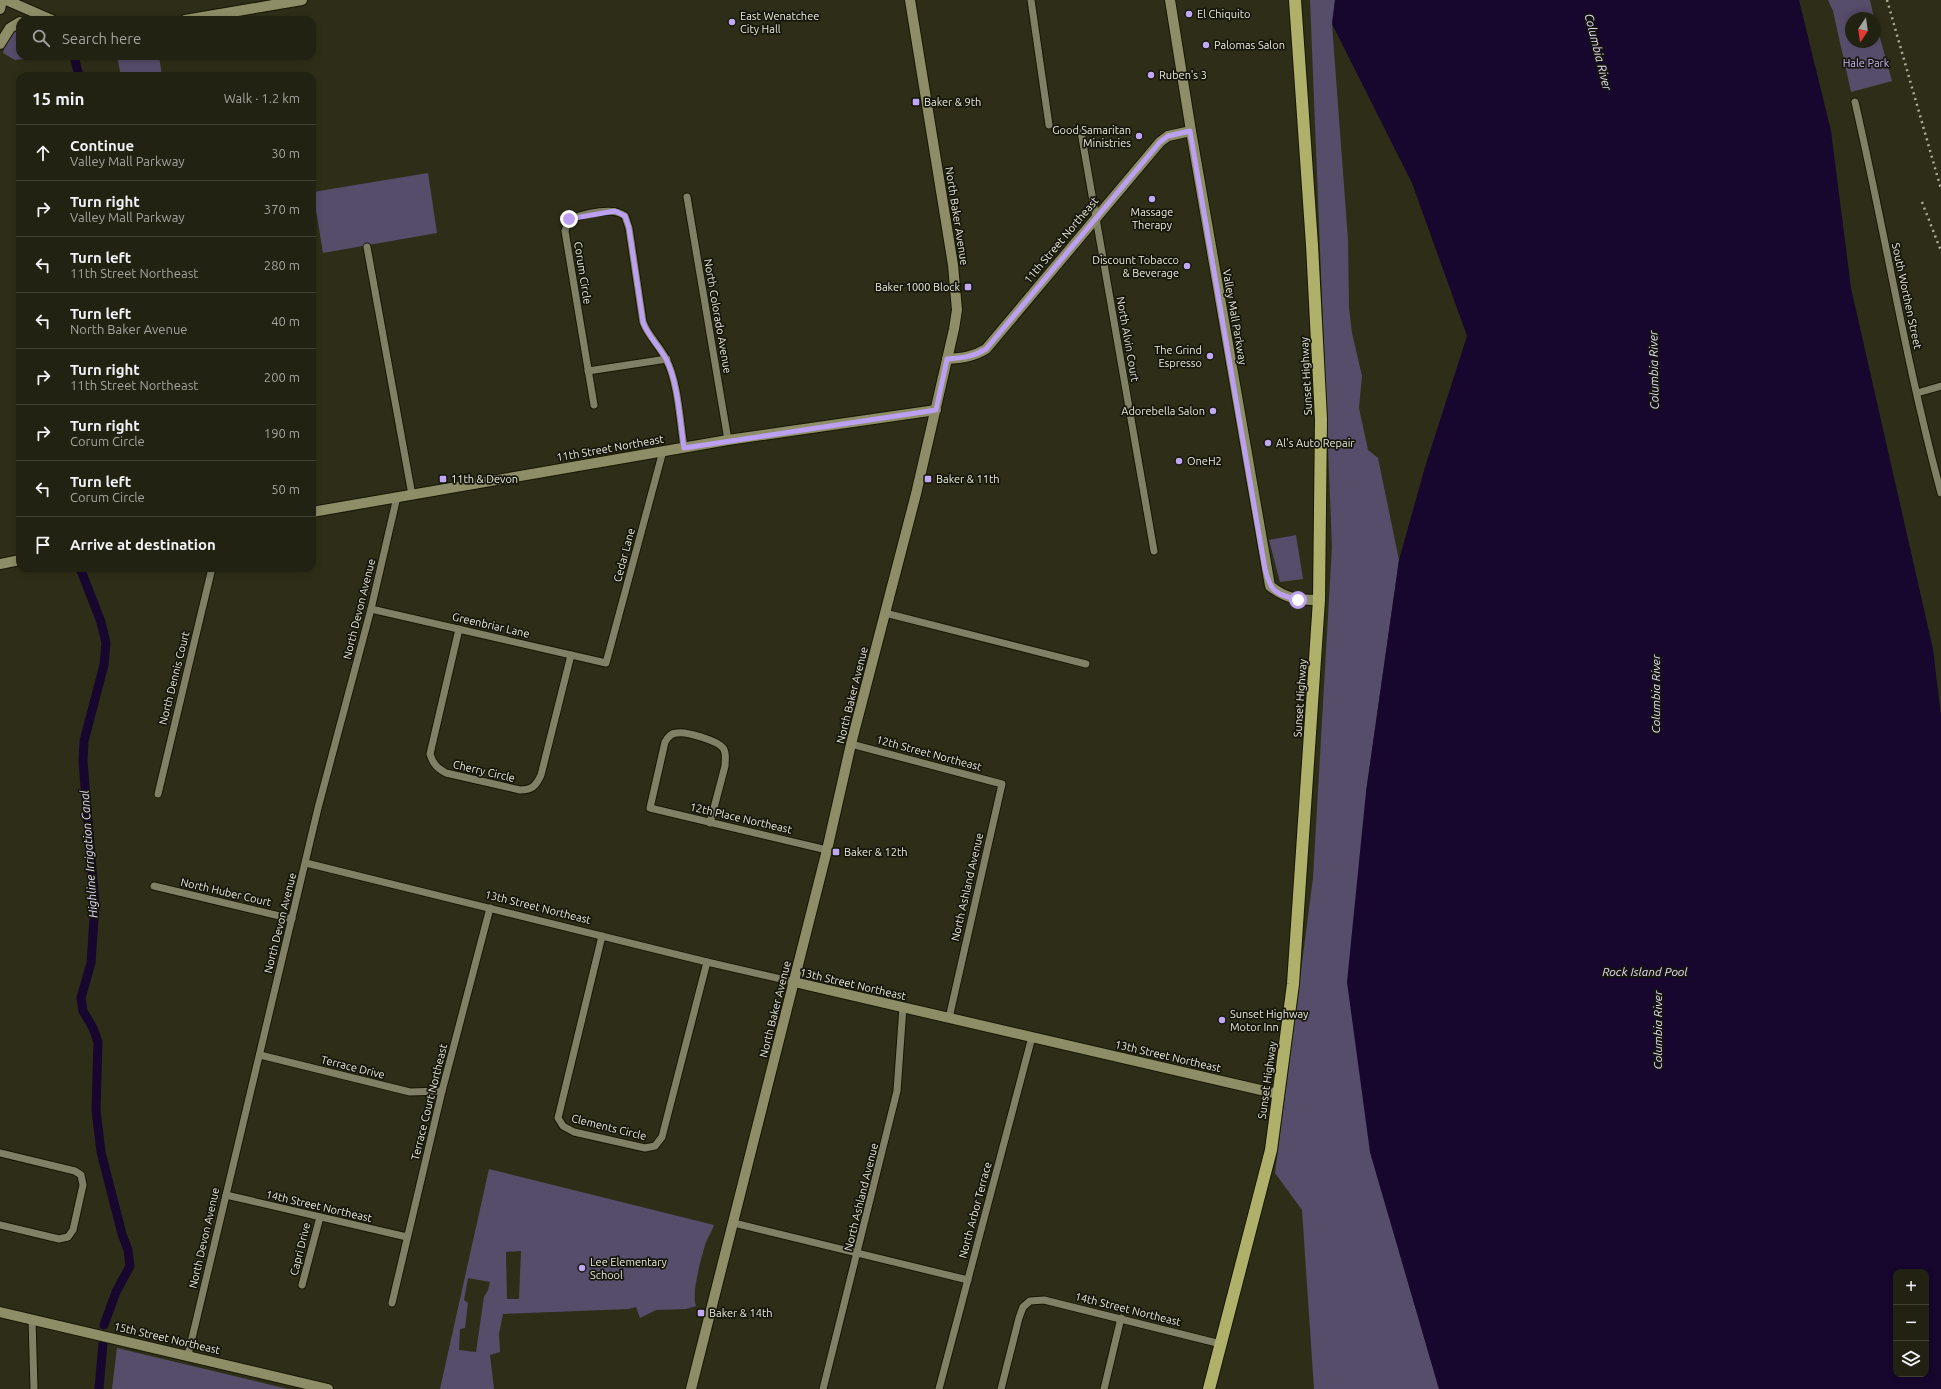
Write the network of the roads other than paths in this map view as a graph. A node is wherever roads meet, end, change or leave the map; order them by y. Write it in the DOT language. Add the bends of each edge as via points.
graph roads {
  1 [pos="2,0"];
  2 [pos="6,0"];
  3 [pos="302,0"];
  4 [pos="910,0"];
  5 [pos="1031,0"];
  6 [pos="1170,0"];
  7 [pos="1295,0"];
  8 [pos="0,9"];
  9 [pos="43,16"];
  10 [pos="208,16"];
  11 [pos="16,24"];
  12 [pos="0,44"];
  13 [pos="1855,102"];
  14 [pos="1049,125"];
  15 [pos="1190,131"];
  16 [pos="1081,132"];
  17 [pos="686,197"];
  18 [pos="1096,216"];
  19 [pos="367,247"];
  20 [pos="666,359"];
  21 [pos="947,359"];
  22 [pos="588,372"];
  23 [pos="1941,386"];
  24 [pos="1917,393"];
  25 [pos="594,405"];
  26 [pos="936,410"];
  27 [pos="728,440"];
  28 [pos="684,448"];
  29 [pos="663,451"];
  30 [pos="1941,493"];
  31 [pos="412,494"];
  32 [pos="397,497"];
  33 [pos="316,511"];
  34 [pos="1154,551"];
  35 [pos="16,561"];
  36 [pos="0,564"];
  37 [pos="211,572"];
  38 [pos="1319,600"];
  39 [pos="371,609"];
  40 [pos="885,613"];
  41 [pos="459,629"];
  42 [pos="571,655"];
  43 [pos="606,663"];
  44 [pos="1086,664"];
  45 [pos="851,744"];
  46 [pos="1002,784"];
  47 [pos="158,794"];
  48 [pos="710,823"];
  49 [pos="827,850"];
  50 [pos="306,863"];
  51 [pos="154,886"];
  52 [pos="490,908"];
  53 [pos="292,919"];
  54 [pos="602,936"];
  55 [pos="707,962"];
  56 [pos="794,982"];
  57 [pos="903,1008"];
  58 [pos="949,1018"];
  59 [pos="1032,1037"];
  60 [pos="260,1055"];
  61 [pos="442,1091"];
  62 [pos="1278,1094"];
  63 [pos="0,1153"];
  64 [pos="226,1195"];
  65 [pos="320,1217"];
  66 [pos="734,1223"];
  67 [pos="0,1225"];
  68 [pos="407,1237"];
  69 [pos="859,1252"];
  70 [pos="968,1280"];
  71 [pos="302,1285"];
  72 [pos="392,1303"];
  73 [pos="0,1312"];
  74 [pos="1121,1318"];
  75 [pos="32,1319"];
  76 [pos="1221,1344"];
  77 [pos="188,1355"];
  78 [pos="34,1389"];
  79 [pos="328,1389"];
  80 [pos="691,1389"];
  81 [pos="823,1389"];
  82 [pos="939,1389"];
  83 [pos="1001,1389"];
  84 [pos="1104,1389"];
  85 [pos="1209,1389"];
  1 -- 8 [label="main road"];
  2 -- 9 [label="main road"];
  3 -- 10 [label="main road"];
  4 -- 21 [label="main road, North Baker Avenue" via="954,265 957,310"];
  5 -- 14 [label="street"];
  6 -- 15 [label="main road, Valley Mall Parkway"];
  7 -- 38 [label="highway, Sunset Highway" via="1321,418"];
  11 -- 12 [label="main road" via="10,28"];
  13 -- 24 [label="street, South Worthen Street"];
  15 -- 18 [label="main road, 11th Street Northeast" via="1168,136 1160,142"];
  15 -- 38 [label="main road, Valley Mall Parkway" via="1270,586 1280,595 1298,600"];
  16 -- 18 [label="street, North Alvin Court"];
  17 -- 27 [label="street, North Colorado Avenue"];
  18 -- 21 [label="main road, 11th Street Northeast" via="986,349 977,355"];
  18 -- 34 [label="street, North Alvin Court"];
  19 -- 31 [label="street"];
  20 -- 22 [label="street"];
  20 -- 22 [label="street, Corum Circle" via="643,322 625,216 615,211 579,216 569,219 565,231"];
  20 -- 28 [label="street, Corum Circle" via="676,391"];
  21 -- 26 [label="main road, North Baker Avenue"];
  22 -- 25 [label="street, Corum Circle"];
  23 -- 24 [label="street"];
  24 -- 30 [label="street, South Worthen Street"];
  26 -- 27 [label="main road, 11th Street Northeast"];
  26 -- 40 [label="main road, North Baker Avenue"];
  27 -- 28 [label="main road, 11th Street Northeast"];
  28 -- 29 [label="main road, 11th Street Northeast"];
  29 -- 31 [label="main road, 11th Street Northeast"];
  29 -- 43 [label="street, Cedar Lane"];
  31 -- 32 [label="main road, 11th Street Northeast"];
  32 -- 33 [label="main road, 11th Street Northeast"];
  32 -- 39 [label="street, North Devon Avenue"];
  35 -- 36 [label="main road"];
  37 -- 47 [label="street, North Dennis Court"];
  38 -- 62 [label="highway, Sunset Highway" via="1293,984"];
  39 -- 41 [label="street, Greenbriar Lane"];
  39 -- 50 [label="street, North Devon Avenue" via="318,808"];
  40 -- 44 [label="street"];
  40 -- 45 [label="main road, North Baker Avenue"];
  41 -- 42 [label="street, Greenbriar Lane"];
  41 -- 42 [label="street, Cherry Circle" via="430,754 433,763 439,769 453,775 520,790 534,787 542,775"];
  42 -- 43 [label="street, Greenbriar Lane"];
  45 -- 46 [label="street, 12th Street Northeast"];
  45 -- 49 [label="main road, North Baker Avenue"];
  46 -- 58 [label="street, North Ashland Avenue"];
  48 -- 48 [label="street, 12th Place Northeast" via="725,766 724,749 712,741 676,732 665,742 650,808"];
  48 -- 49 [label="street, 12th Place Northeast"];
  49 -- 56 [label="main road, North Baker Avenue"];
  50 -- 52 [label="street, 13th Street Northeast"];
  50 -- 53 [label="street, North Devon Avenue"];
  51 -- 53 [label="street, North Huber Court"];
  52 -- 54 [label="street, 13th Street Northeast"];
  52 -- 61 [label="street, Terrace Court Northeast"];
  53 -- 60 [label="street, North Devon Avenue"];
  54 -- 55 [label="street, 13th Street Northeast"];
  54 -- 55 [label="street, Clements Circle" via="558,1118 563,1126 574,1132 645,1148 655,1146 662,1137"];
  55 -- 56 [label="street, 13th Street Northeast"];
  56 -- 57 [label="main road, 13th Street Northeast"];
  56 -- 66 [label="main road, North Baker Avenue"];
  57 -- 58 [label="main road, 13th Street Northeast"];
  57 -- 69 [label="street, North Ashland Avenue" via="897,1091"];
  58 -- 59 [label="main road, 13th Street Northeast"];
  59 -- 62 [label="main road, 13th Street Northeast"];
  59 -- 70 [label="street, North Arbor Terrace"];
  60 -- 61 [label="street, Terrace Drive" via="410,1092"];
  60 -- 64 [label="street, North Devon Avenue"];
  61 -- 68 [label="street, Terrace Court Northeast"];
  62 -- 76 [label="highway, Sunset Highway" via="1271,1150"];
  63 -- 67 [label="street" via="75,1171 81,1175 83,1184 73,1230 68,1237 59,1239"];
  64 -- 65 [label="street, 14th Street Northeast"];
  64 -- 77 [label="street, North Devon Avenue"];
  65 -- 68 [label="street, 14th Street Northeast"];
  65 -- 71 [label="street, Capri Drive"];
  66 -- 69 [label="street"];
  66 -- 80 [label="main road, North Baker Avenue"];
  68 -- 72 [label="street, Terrace Court Northeast"];
  69 -- 70 [label="street"];
  69 -- 81 [label="street, North Ashland Avenue"];
  70 -- 82 [label="street, North Arbor Terrace"];
  73 -- 75 [label="main road, 15th Street Northeast"];
  74 -- 76 [label="street, 14th Street Northeast"];
  74 -- 83 [label="street, 14th Street Northeast" via="1044,1300 1030,1301 1023,1307 1019,1318"];
  74 -- 84 [label="street"];
  75 -- 77 [label="main road, 15th Street Northeast"];
  75 -- 78 [label="street"];
  76 -- 85 [label="highway, Sunset Highway"];
  77 -- 79 [label="main road, 15th Street Northeast"];
}
